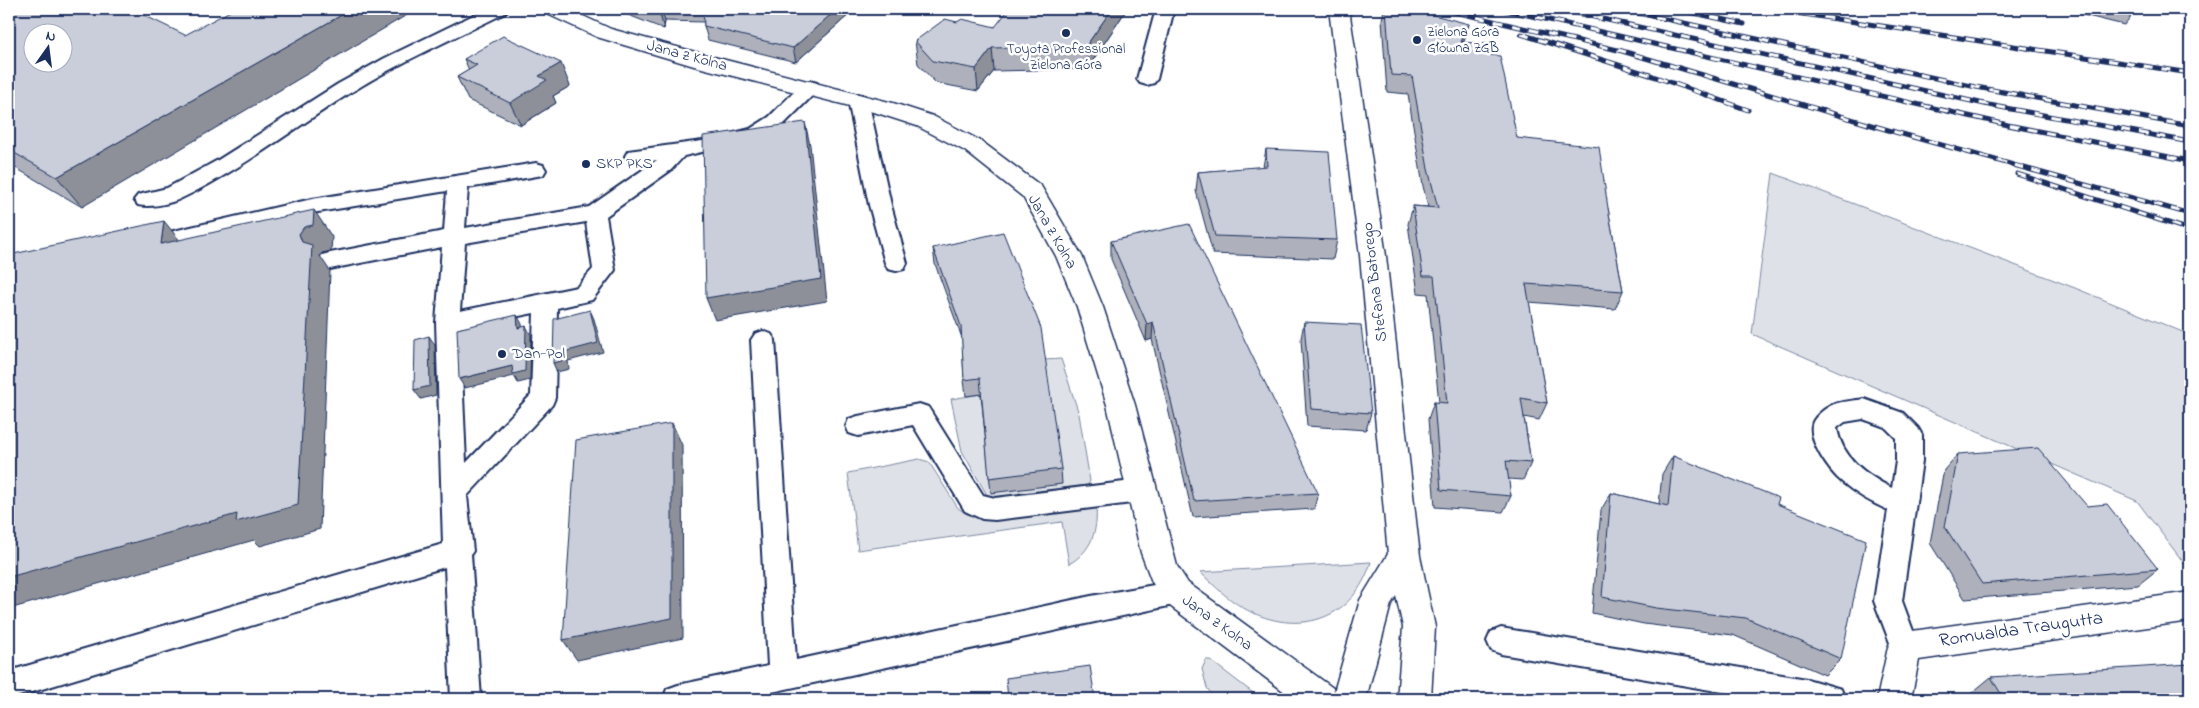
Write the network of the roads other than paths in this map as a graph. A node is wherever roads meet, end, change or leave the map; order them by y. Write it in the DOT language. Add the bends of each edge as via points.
graph roads {
  1 [pos="498,9"];
  2 [pos="552,9"];
  3 [pos="1165,9"];
  4 [pos="1339,9"];
  5 [pos="1147,79"];
  6 [pos="810,87"];
  7 [pos="858,100"];
  8 [pos="678,150"];
  9 [pos="635,156"];
  10 [pos="536,170"];
  11 [pos="458,182"];
  12 [pos="145,200"];
  13 [pos="596,213"];
  14 [pos="454,237"];
  15 [pos="132,248"];
  16 [pos="330,261"];
  17 [pos="896,263"];
  18 [pos="546,301"];
  19 [pos="448,322"];
  20 [pos="763,340"];
  21 [pos="858,426"];
  22 [pos="1140,491"];
  23 [pos="454,493"];
  24 [pos="1901,504"];
  25 [pos="459,551"];
  26 [pos="1404,556"];
  27 [pos="1176,593"];
  28 [pos="2190,606"];
  29 [pos="1501,641"];
  30 [pos="1905,647"];
  31 [pos="783,677"];
  32 [pos="1415,684"];
  33 [pos="9,685"];
  34 [pos="742,692"];
  35 [pos="466,699"];
  36 [pos="678,699"];
  37 [pos="1321,699"];
  38 [pos="1349,699"];
  39 [pos="1429,699"];
  40 [pos="1830,699"];
  41 [pos="1894,699"];
  1 -- 12 [label="lane" via="345,88 225,165 173,194"];
  2 -- 6 [label="street, Jana z Kolna" via="604,33"];
  3 -- 5 [label="lane"];
  4 -- 26 [label="street, Stefana Batorego" via="1372,256"];
  6 -- 7 [label="street, Jana z Kolna"];
  6 -- 8 [label="lane" via="776,121 757,134"];
  7 -- 17 [label="lane"];
  7 -- 22 [label="street, Jana z Kolna" via="925,121 952,134 1032,192 1069,256 1090,307 1121,405"];
  8 -- 9 [label="lane"];
  8 -- 13 [label="lane" via="664,165"];
  10 -- 11 [label="lane"];
  11 -- 14 [label="lane"];
  11 -- 15 [label="lane" via="312,206"];
  13 -- 14 [label="lane"];
  13 -- 18 [label="lane" via="604,270 584,294"];
  14 -- 16 [label="lane"];
  14 -- 19 [label="lane"];
  18 -- 19 [label="lane"];
  18 -- 23 [label="lane" via="544,398"];
  19 -- 23 [label="lane"];
  20 -- 31 [label="lane"];
  21 -- 22 [label="lane" via="919,414 974,503 982,508"];
  22 -- 27 [label="street, Jana z Kolna" via="1163,572"];
  23 -- 25 [label="lane"];
  24 -- 30 [label="lane" via="1888,601"];
  25 -- 33 [label="lane"];
  25 -- 35 [label="lane"];
  26 -- 32 [label="street, Stefana Batorego" via="1419,627"];
  26 -- 38 [label="street" via="1376,600"];
  27 -- 31 [label="lane"];
  27 -- 37 [label="street, Jana z Kolna"];
  28 -- 30 [label="street, Romualda Traugutta"];
  29 -- 40 [label="lane"];
  30 -- 41 [label="street"];
  31 -- 34 [label="lane"];
  32 -- 39 [label="street"];
  34 -- 36 [label="lane"];
}
